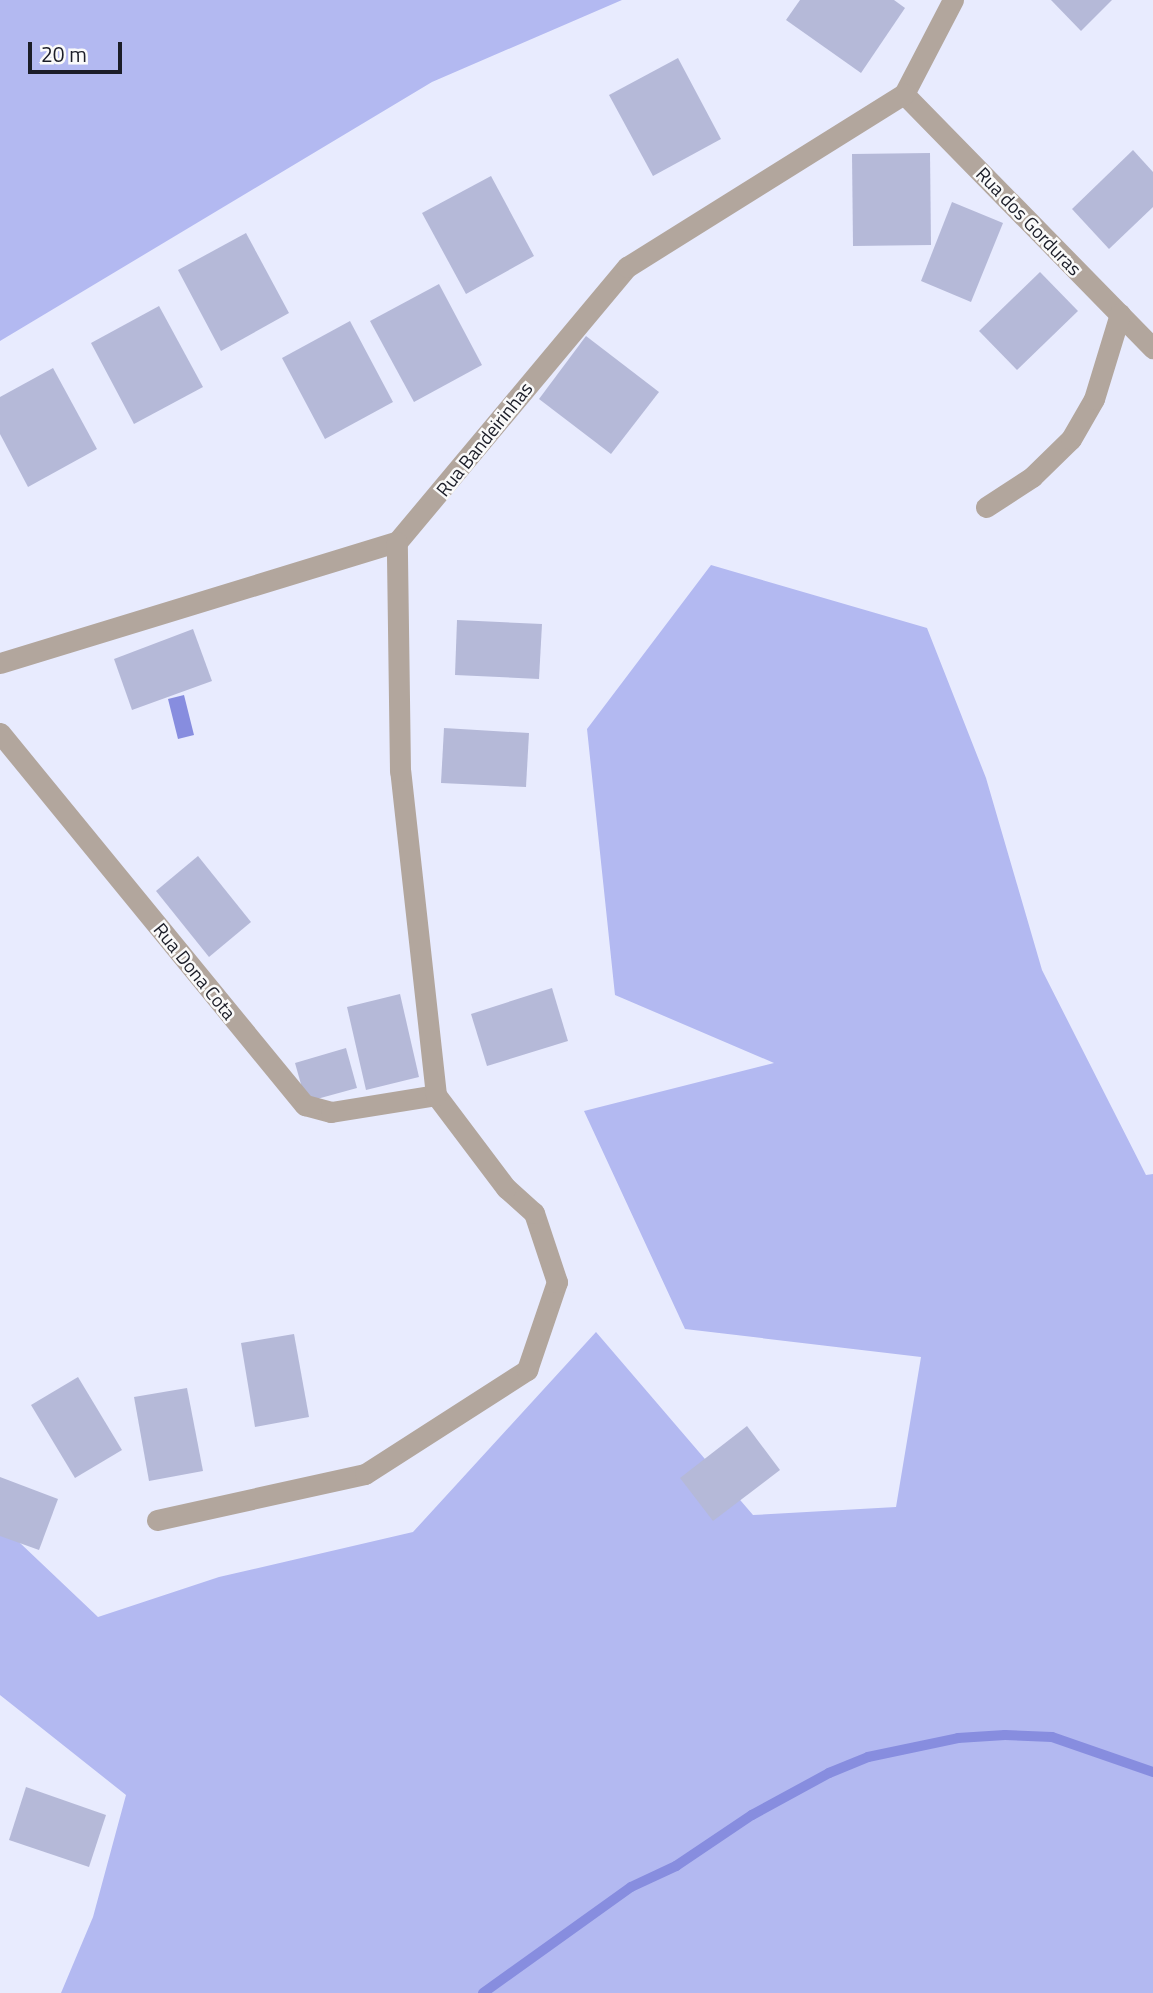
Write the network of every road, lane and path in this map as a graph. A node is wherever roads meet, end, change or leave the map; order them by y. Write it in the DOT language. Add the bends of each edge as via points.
graph roads {
  1 [pos="953,0"];
  2 [pos="904,94"];
  3 [pos="1120,314"];
  4 [pos="1153,348"];
  5 [pos="986,507"];
  6 [pos="397,542"];
  7 [pos="0,663"];
  8 [pos="0,733"];
  9 [pos="436,1095"];
  10 [pos="157,1520"];
  1 -- 2 [label="street"];
  2 -- 3 [label="street, Rua dos Gorduras"];
  2 -- 6 [label="street, Rua Bandeirinhas" via="627,267"];
  3 -- 4 [label="street, Rua dos Gorduras"];
  3 -- 5 [label="street" via="1094,399 1071,439 1032,477"];
  6 -- 7 [label="street"];
  6 -- 9 [label="street" via="400,771"];
  8 -- 9 [label="street, Rua Dona Cota" via="304,1105 331,1112"];
  9 -- 10 [label="street" via="506,1188 534,1213 542,1236 557,1283 527,1370 365,1474"];
}
